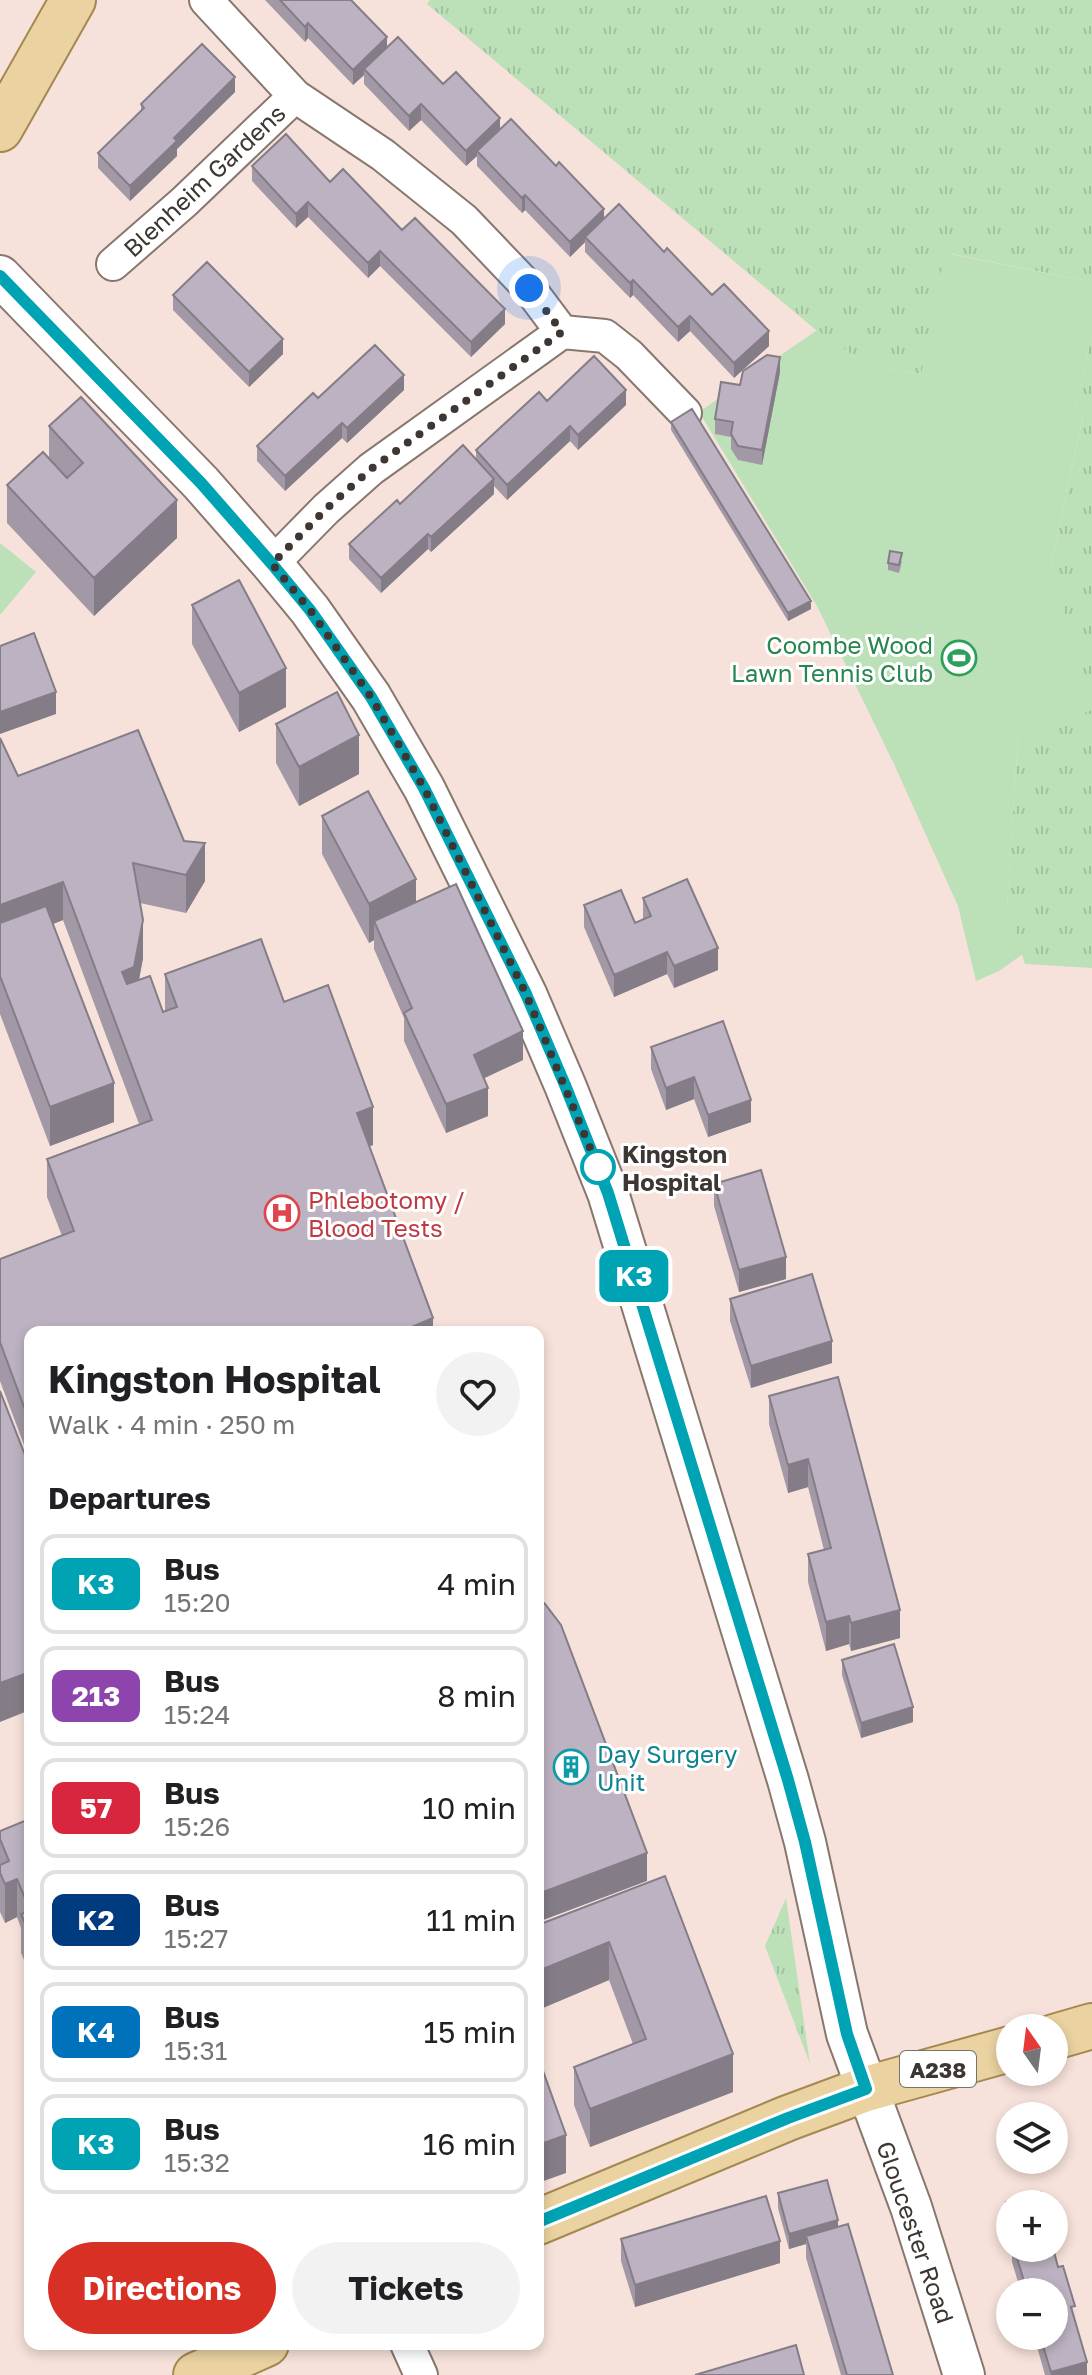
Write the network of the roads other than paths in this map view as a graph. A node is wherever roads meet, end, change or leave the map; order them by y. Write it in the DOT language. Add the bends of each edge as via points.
graph roads {
  1 [pos="73,0"];
  2 [pos="206,0"];
  3 [pos="295,96"];
  4 [pos="0,129"];
  5 [pos="113,264"];
  6 [pos="0,276"];
  7 [pos="562,332"];
  8 [pos="685,413"];
  9 [pos="272,564"];
  10 [pos="1092,2026"];
  11 [pos="1068,2033"];
  12 [pos="996,2053"];
  13 [pos="866,2089"];
  14 [pos="544,2220"];
  15 [pos="252,2350"];
  16 [pos="410,2350"];
  17 [pos="196,2375"];
  18 [pos="421,2375"];
  19 [pos="964,2375"];
  1 -- 4 [label="main road"];
  2 -- 3 [label="street, Blenheim Gardens"];
  3 -- 5 [label="street, Blenheim Gardens"];
  3 -- 7 [label="street, Blenheim Gardens" via="383,155 464,220 529,288"];
  6 -- 9 [label="street, Gloucester Road"];
  7 -- 8 [label="street" via="605,336"];
  7 -- 9 [label="street" via="371,469"];
  9 -- 13 [label="street, Gloucester Road" via="371,697 424,788 526,994 608,1193 788,1780 847,2034"];
  10 -- 11 [label="main road"];
  12 -- 13 [label="main road, A238"];
  13 -- 14 [label="main road, A238"];
  13 -- 19 [label="street, Gloucester Road" via="911,2207"];
  15 -- 17 [label="main road"];
  16 -- 18 [label="street"];
}
